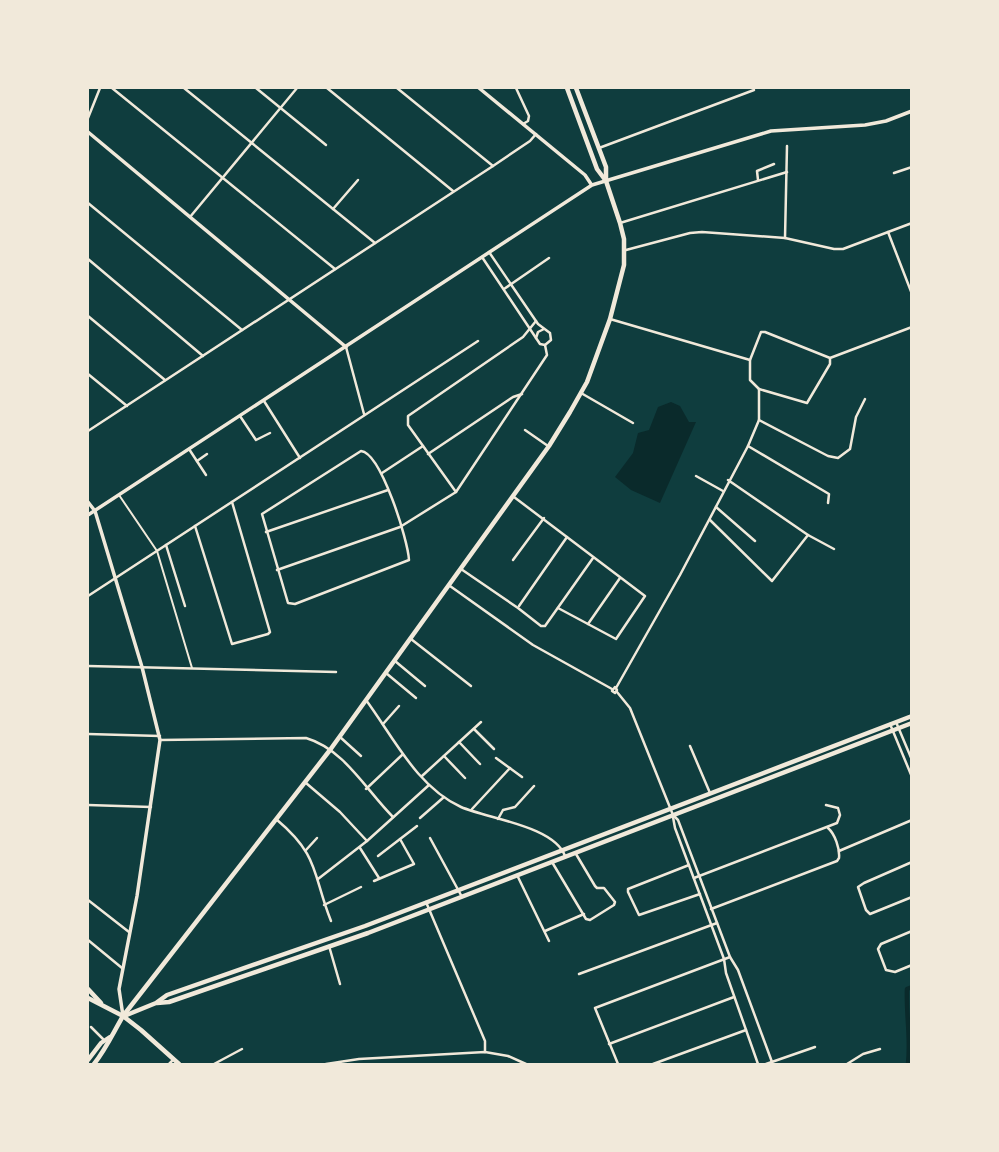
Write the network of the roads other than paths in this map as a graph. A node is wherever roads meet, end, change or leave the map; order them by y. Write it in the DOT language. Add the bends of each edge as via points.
graph roads {
  1 [pos="100,88"];
  2 [pos="112,88"];
  3 [pos="184,88"];
  4 [pos="256,88"];
  5 [pos="297,88"];
  6 [pos="327,88"];
  7 [pos="397,88"];
  8 [pos="479,88"];
  9 [pos="516,88"];
  10 [pos="567,88"];
  11 [pos="576,88"];
  12 [pos="754,90"];
  13 [pos="280,108"];
  14 [pos="912,111"];
  15 [pos="88,118"];
  16 [pos="523,124"];
  17 [pos="88,132"];
  18 [pos="536,134"];
  19 [pos="251,143"];
  20 [pos="326,145"];
  21 [pos="787,146"];
  22 [pos="599,148"];
  23 [pos="774,164"];
  24 [pos="493,166"];
  25 [pos="912,167"];
  26 [pos="786,172"];
  27 [pos="894,173"];
  28 [pos="223,177"];
  29 [pos="358,180"];
  30 [pos="758,180"];
  31 [pos="606,181"];
  32 [pos="592,185"];
  33 [pos="453,191"];
  34 [pos="88,203"];
  35 [pos="333,210"];
  36 [pos="190,217"];
  37 [pos="620,223"];
  38 [pos="912,223"];
  39 [pos="888,232"];
  40 [pos="785,238"];
  41 [pos="375,243"];
  42 [pos="625,250"];
  43 [pos="489,252"];
  44 [pos="482,257"];
  45 [pos="549,258"];
  46 [pos="88,259"];
  47 [pos="335,269"];
  48 [pos="912,274"];
  49 [pos="905,276"];
  50 [pos="511,284"];
  51 [pos="504,289"];
  52 [pos="912,294"];
  53 [pos="289,299"];
  54 [pos="88,316"];
  55 [pos="610,319"];
  56 [pos="536,321"];
  57 [pos="912,327"];
  58 [pos="530,329"];
  59 [pos="544,329"];
  60 [pos="242,330"];
  61 [pos="536,338"];
  62 [pos="478,341"];
  63 [pos="545,345"];
  64 [pos="346,346"];
  65 [pos="203,356"];
  66 [pos="830,358"];
  67 [pos="750,360"];
  68 [pos="88,374"];
  69 [pos="165,380"];
  70 [pos="760,389"];
  71 [pos="581,393"];
  72 [pos="523,394"];
  73 [pos="865,399"];
  74 [pos="264,400"];
  75 [pos="127,405"];
  76 [pos="364,415"];
  77 [pos="240,416"];
  78 [pos="759,420"];
  79 [pos="633,423"];
  80 [pos="525,430"];
  81 [pos="88,431"];
  82 [pos="270,433"];
  83 [pos="423,446"];
  84 [pos="549,446"];
  85 [pos="748,446"];
  86 [pos="189,449"];
  87 [pos="207,454"];
  88 [pos="428,454"];
  89 [pos="300,458"];
  90 [pos="197,461"];
  91 [pos="382,473"];
  92 [pos="206,475"];
  93 [pos="696,476"];
  94 [pos="728,481"];
  95 [pos="388,490"];
  96 [pos="723,491"];
  97 [pos="456,492"];
  98 [pos="119,495"];
  99 [pos="513,496"];
  100 [pos="88,502"];
  101 [pos="232,502"];
  102 [pos="828,503"];
  103 [pos="716,507"];
  104 [pos="95,511"];
  105 [pos="88,515"];
  106 [pos="544,518"];
  107 [pos="710,520"];
  108 [pos="195,526"];
  109 [pos="401,527"];
  110 [pos="266,532"];
  111 [pos="808,535"];
  112 [pos="567,537"];
  113 [pos="755,541"];
  114 [pos="166,545"];
  115 [pos="834,549"];
  116 [pos="157,551"];
  117 [pos="593,558"];
  118 [pos="513,560"];
  119 [pos="460,569"];
  120 [pos="277,570"];
  121 [pos="116,577"];
  122 [pos="620,578"];
  123 [pos="449,585"];
  124 [pos="88,596"];
  125 [pos="185,606"];
  126 [pos="518,608"];
  127 [pos="558,608"];
  128 [pos="587,624"];
  129 [pos="411,639"];
  130 [pos="395,661"];
  131 [pos="88,666"];
  132 [pos="142,667"];
  133 [pos="192,669"];
  134 [pos="336,672"];
  135 [pos="386,673"];
  136 [pos="425,686"];
  137 [pos="471,686"];
  138 [pos="615,690"];
  139 [pos="416,698"];
  140 [pos="366,700"];
  141 [pos="400,706"];
  142 [pos="912,716"];
  143 [pos="481,722"];
  144 [pos="893,723"];
  145 [pos="912,723"];
  146 [pos="382,724"];
  147 [pos="474,728"];
  148 [pos="898,728"];
  149 [pos="892,730"];
  150 [pos="88,734"];
  151 [pos="339,737"];
  152 [pos="160,738"];
  153 [pos="459,742"];
  154 [pos="690,746"];
  155 [pos="494,749"];
  156 [pos="330,750"];
  157 [pos="403,754"];
  158 [pos="360,756"];
  159 [pos="444,756"];
  160 [pos="496,758"];
  161 [pos="912,760"];
  162 [pos="480,764"];
  163 [pos="510,768"];
  164 [pos="422,776"];
  165 [pos="522,777"];
  166 [pos="912,777"];
  167 [pos="465,778"];
  168 [pos="305,783"];
  169 [pos="429,785"];
  170 [pos="534,786"];
  171 [pos="366,789"];
  172 [pos="710,793"];
  173 [pos="444,797"];
  174 [pos="88,805"];
  175 [pos="826,805"];
  176 [pos="150,807"];
  177 [pos="670,809"];
  178 [pos="471,811"];
  179 [pos="673,815"];
  180 [pos="393,817"];
  181 [pos="420,818"];
  182 [pos="276,819"];
  183 [pos="498,819"];
  184 [pos="912,820"];
  185 [pos="417,826"];
  186 [pos="828,828"];
  187 [pos="317,838"];
  188 [pos="430,838"];
  189 [pos="400,839"];
  190 [pos="367,841"];
  191 [pos="359,847"];
  192 [pos="306,849"];
  193 [pos="562,850"];
  194 [pos="839,851"];
  195 [pos="575,853"];
  196 [pos="378,856"];
  197 [pos="565,857"];
  198 [pos="552,862"];
  199 [pos="912,862"];
  200 [pos="689,865"];
  201 [pos="517,875"];
  202 [pos="699,876"];
  203 [pos="379,878"];
  204 [pos="694,878"];
  205 [pos="318,879"];
  206 [pos="374,881"];
  207 [pos="361,887"];
  208 [pos="457,890"];
  209 [pos="700,894"];
  210 [pos="462,897"];
  211 [pos="912,897"];
  212 [pos="88,900"];
  213 [pos="426,902"];
  214 [pos="324,905"];
  215 [pos="429,909"];
  216 [pos="712,909"];
  217 [pos="706,911"];
  218 [pos="583,914"];
  219 [pos="331,921"];
  220 [pos="717,923"];
  221 [pos="711,925"];
  222 [pos="545,931"];
  223 [pos="912,931"];
  224 [pos="130,932"];
  225 [pos="344,933"];
  226 [pos="88,940"];
  227 [pos="347,940"];
  228 [pos="549,941"];
  229 [pos="329,946"];
  230 [pos="730,957"];
  231 [pos="724,959"];
  232 [pos="912,965"];
  233 [pos="122,968"];
  234 [pos="579,974"];
  235 [pos="340,984"];
  236 [pos="88,989"];
  237 [pos="734,997"];
  238 [pos="88,998"];
  239 [pos="156,1003"];
  240 [pos="102,1004"];
  241 [pos="123,1016"];
  242 [pos="91,1027"];
  243 [pos="746,1030"];
  244 [pos="110,1036"];
  245 [pos="104,1041"];
  246 [pos="609,1044"];
  247 [pos="815,1046"];
  248 [pos="242,1049"];
  249 [pos="880,1049"];
  250 [pos="485,1052"];
  251 [pos="174,1059"];
  252 [pos="88,1060"];
  253 [pos="772,1062"];
  254 [pos="94,1065"];
  255 [pos="169,1065"];
  256 [pos="179,1065"];
  257 [pos="214,1065"];
  258 [pos="326,1065"];
  259 [pos="526,1065"];
  260 [pos="618,1065"];
  261 [pos="653,1065"];
  262 [pos="758,1065"];
  263 [pos="766,1065"];
  264 [pos="847,1065"];
  1 -- 15 [label="street"];
  2 -- 28 [label="street"];
  3 -- 19 [label="street"];
  4 -- 13 [label="street"];
  5 -- 13 [label="street"];
  6 -- 33 [label="street"];
  7 -- 24 [label="street"];
  8 -- 16 [label="street"];
  9 -- 16 [label="street" via="529,116"];
  10 -- 31 [label="main road" via="597,169"];
  11 -- 22 [label="main road"];
  12 -- 22 [label="street"];
  13 -- 19 [label="street"];
  13 -- 20 [label="street"];
  14 -- 31 [label="street" via="865,125 771,131"];
  16 -- 18 [label="street"];
  17 -- 36 [label="street"];
  18 -- 24 [label="street"];
  18 -- 32 [label="street"];
  19 -- 28 [label="street"];
  19 -- 35 [label="street"];
  21 -- 26 [label="street"];
  22 -- 31 [label="main road"];
  23 -- 30 [label="street" via="757,171"];
  24 -- 33 [label="street"];
  25 -- 27 [label="street"];
  26 -- 30 [label="street"];
  26 -- 40 [label="street"];
  28 -- 36 [label="street"];
  28 -- 47 [label="street"];
  29 -- 35 [label="street"];
  30 -- 37 [label="street"];
  31 -- 32 [label="street"];
  31 -- 37 [label="main road"];
  32 -- 43 [label="street"];
  33 -- 41 [label="street"];
  34 -- 60 [label="street"];
  35 -- 41 [label="street"];
  36 -- 53 [label="street"];
  37 -- 42 [label="main road"];
  38 -- 39 [label="street"];
  39 -- 40 [label="street" via="834,249"];
  39 -- 49 [label="street"];
  40 -- 42 [label="street" via="690,233"];
  41 -- 47 [label="street"];
  42 -- 55 [label="main road"];
  43 -- 44 [label="street"];
  43 -- 50 [label="street"];
  44 -- 51 [label="street"];
  44 -- 64 [label="street"];
  45 -- 50 [label="street"];
  46 -- 65 [label="street"];
  47 -- 53 [label="street"];
  48 -- 49 [label="street"];
  49 -- 52 [label="street"];
  50 -- 51 [label="street"];
  50 -- 56 [label="street"];
  51 -- 58 [label="street"];
  53 -- 60 [label="street"];
  53 -- 64 [label="street"];
  54 -- 69 [label="street"];
  55 -- 67 [label="street"];
  55 -- 71 [label="main road"];
  56 -- 58 [label="street"];
  56 -- 59 [label="street"];
  57 -- 66 [label="street"];
  58 -- 61 [label="street"];
  58 -- 83 [label="street" via="408,416 408,425"];
  59 -- 61 [label="street"];
  59 -- 63 [label="street" via="551,335"];
  60 -- 65 [label="street"];
  61 -- 63 [label="street"];
  62 -- 76 [label="street"];
  63 -- 72 [label="street" via="547,355"];
  64 -- 74 [label="street"];
  64 -- 76 [label="street"];
  65 -- 69 [label="street"];
  66 -- 67 [label="street" via="765,332 758,336"];
  66 -- 70 [label="street" via="807,403"];
  67 -- 70 [label="street" via="750,380"];
  68 -- 75 [label="street"];
  69 -- 75 [label="street"];
  70 -- 78 [label="street"];
  71 -- 79 [label="street"];
  71 -- 84 [label="main road"];
  72 -- 88 [label="street"];
  72 -- 97 [label="street"];
  73 -- 78 [label="street" via="850,449 838,458"];
  74 -- 77 [label="street"];
  74 -- 89 [label="street"];
  75 -- 81 [label="street"];
  76 -- 89 [label="street"];
  77 -- 82 [label="street" via="256,440"];
  77 -- 86 [label="street"];
  78 -- 85 [label="street"];
  80 -- 84 [label="street"];
  83 -- 88 [label="street"];
  83 -- 91 [label="street"];
  84 -- 99 [label="main road"];
  85 -- 94 [label="street"];
  85 -- 102 [label="street" via="829,494"];
  86 -- 90 [label="street"];
  86 -- 98 [label="street"];
  87 -- 90 [label="street"];
  88 -- 97 [label="street"];
  89 -- 101 [label="street"];
  90 -- 92 [label="street"];
  91 -- 95 [label="street"];
  91 -- 110 [label="street" via="368,452 361,452 263,512"];
  93 -- 96 [label="street"];
  94 -- 96 [label="street"];
  94 -- 111 [label="street"];
  95 -- 109 [label="street"];
  95 -- 110 [label="street"];
  96 -- 103 [label="street"];
  97 -- 109 [label="street"];
  98 -- 104 [label="street"];
  98 -- 116 [label="lane"];
  99 -- 106 [label="street"];
  99 -- 119 [label="main road"];
  100 -- 104 [label="street"];
  101 -- 108 [label="street"];
  101 -- 108 [label="street" via="268,634 232,644"];
  103 -- 107 [label="street"];
  103 -- 113 [label="street"];
  104 -- 105 [label="street"];
  104 -- 121 [label="street"];
  106 -- 112 [label="street"];
  106 -- 118 [label="street"];
  107 -- 111 [label="street" via="772,582"];
  107 -- 138 [label="street"];
  108 -- 114 [label="street"];
  109 -- 120 [label="street"];
  109 -- 120 [label="street" via="409,556 405,562 295,604 285,600"];
  110 -- 120 [label="street"];
  111 -- 115 [label="street"];
  112 -- 117 [label="street"];
  112 -- 126 [label="street"];
  114 -- 116 [label="street"];
  114 -- 125 [label="street"];
  116 -- 121 [label="street"];
  116 -- 133 [label="lane"];
  117 -- 122 [label="street"];
  117 -- 127 [label="street"];
  119 -- 123 [label="main road"];
  119 -- 126 [label="street"];
  121 -- 124 [label="street"];
  121 -- 132 [label="street"];
  122 -- 128 [label="street"];
  122 -- 128 [label="street" via="645,596 619,637 611,639"];
  123 -- 129 [label="main road"];
  123 -- 138 [label="street" via="533,645"];
  126 -- 127 [label="street" via="541,626"];
  127 -- 128 [label="street"];
  129 -- 130 [label="main road"];
  129 -- 137 [label="street"];
  130 -- 135 [label="main road"];
  130 -- 136 [label="street"];
  131 -- 132 [label="street"];
  132 -- 133 [label="street"];
  132 -- 152 [label="street"];
  133 -- 134 [label="street"];
  135 -- 139 [label="street"];
  135 -- 140 [label="main road"];
  138 -- 177 [label="street" via="630,708"];
  140 -- 146 [label="street"];
  140 -- 151 [label="main road"];
  141 -- 146 [label="street"];
  142 -- 144 [label="main road"];
  143 -- 147 [label="street"];
  144 -- 148 [label="street"];
  144 -- 149 [label="street"];
  144 -- 172 [label="main road"];
  145 -- 148 [label="main road"];
  146 -- 157 [label="street"];
  147 -- 153 [label="street"];
  147 -- 155 [label="street"];
  148 -- 149 [label="main road"];
  148 -- 161 [label="street"];
  149 -- 166 [label="street"];
  149 -- 179 [label="main road"];
  150 -- 152 [label="street"];
  151 -- 156 [label="main road"];
  151 -- 158 [label="street"];
  152 -- 156 [label="street" via="306,738"];
  152 -- 176 [label="street"];
  153 -- 159 [label="street"];
  153 -- 162 [label="street"];
  154 -- 172 [label="street"];
  156 -- 168 [label="main road"];
  156 -- 171 [label="street"];
  157 -- 164 [label="street"];
  157 -- 171 [label="street"];
  159 -- 164 [label="street"];
  159 -- 167 [label="street"];
  160 -- 163 [label="street"];
  163 -- 165 [label="street"];
  163 -- 178 [label="street"];
  164 -- 169 [label="street"];
  168 -- 182 [label="main road"];
  168 -- 190 [label="street"];
  169 -- 173 [label="street"];
  169 -- 180 [label="street"];
  170 -- 183 [label="street"];
  171 -- 180 [label="street"];
  172 -- 177 [label="main road"];
  173 -- 178 [label="street"];
  173 -- 181 [label="street"];
  174 -- 176 [label="street"];
  175 -- 186 [label="street" via="838,808 840,815 837,824"];
  176 -- 224 [label="street"];
  177 -- 179 [label="street"];
  177 -- 193 [label="main road"];
  178 -- 183 [label="street"];
  179 -- 195 [label="main road"];
  179 -- 200 [label="street"];
  179 -- 202 [label="street"];
  180 -- 190 [label="street"];
  182 -- 192 [label="street"];
  182 -- 241 [label="main road"];
  183 -- 193 [label="street" via="536,831"];
  184 -- 194 [label="street"];
  185 -- 189 [label="street"];
  186 -- 194 [label="street"];
  186 -- 202 [label="street"];
  187 -- 192 [label="street"];
  188 -- 208 [label="street"];
  189 -- 196 [label="street"];
  189 -- 203 [label="street" via="414,864"];
  190 -- 191 [label="street"];
  191 -- 203 [label="street"];
  191 -- 205 [label="street"];
  192 -- 205 [label="street"];
  193 -- 197 [label="street"];
  193 -- 208 [label="main road"];
  194 -- 216 [label="street" via="834,863"];
  195 -- 197 [label="main road"];
  195 -- 218 [label="street" via="594,886 604,888 615,902 590,920"];
  197 -- 198 [label="main road"];
  198 -- 201 [label="main road"];
  198 -- 218 [label="street"];
  199 -- 211 [label="street" via="858,887 870,914"];
  200 -- 204 [label="street"];
  200 -- 209 [label="street" via="627,890 639,915"];
  201 -- 210 [label="main road"];
  201 -- 222 [label="street"];
  202 -- 204 [label="street"];
  202 -- 216 [label="street"];
  203 -- 206 [label="street"];
  204 -- 209 [label="street"];
  205 -- 214 [label="street"];
  207 -- 214 [label="street"];
  208 -- 210 [label="street"];
  208 -- 213 [label="main road"];
  209 -- 217 [label="street"];
  210 -- 215 [label="main road"];
  212 -- 224 [label="street"];
  213 -- 215 [label="street"];
  213 -- 225 [label="main road"];
  214 -- 219 [label="street"];
  215 -- 227 [label="main road"];
  215 -- 250 [label="street" via="485,1041"];
  216 -- 217 [label="street"];
  216 -- 220 [label="street"];
  217 -- 221 [label="street"];
  218 -- 222 [label="street"];
  220 -- 221 [label="street"];
  220 -- 230 [label="street"];
  221 -- 231 [label="street"];
  221 -- 234 [label="street"];
  222 -- 228 [label="street"];
  223 -- 232 [label="street" via="878,949 886,971"];
  224 -- 233 [label="street"];
  225 -- 227 [label="main road"];
  225 -- 239 [label="main road" via="167,995"];
  226 -- 233 [label="street"];
  227 -- 229 [label="main road"];
  229 -- 235 [label="street"];
  229 -- 239 [label="main road"];
  230 -- 231 [label="street"];
  230 -- 253 [label="street"];
  231 -- 237 [label="street"];
  231 -- 246 [label="street" via="595,1007"];
  233 -- 241 [label="street"];
  236 -- 240 [label="main road"];
  237 -- 243 [label="street"];
  237 -- 246 [label="street"];
  238 -- 240 [label="main road"];
  239 -- 241 [label="main road"];
  240 -- 241 [label="main road"];
  241 -- 244 [label="main road"];
  241 -- 251 [label="main road"];
  242 -- 245 [label="street"];
  243 -- 261 [label="street"];
  243 -- 262 [label="street"];
  244 -- 245 [label="main road"];
  244 -- 254 [label="main road"];
  245 -- 252 [label="main road"];
  246 -- 260 [label="street"];
  247 -- 253 [label="street"];
  248 -- 257 [label="street"];
  249 -- 264 [label="street"];
  250 -- 258 [label="street"];
  250 -- 259 [label="street"];
  251 -- 255 [label="street"];
  251 -- 256 [label="main road"];
  253 -- 263 [label="street"];
}
